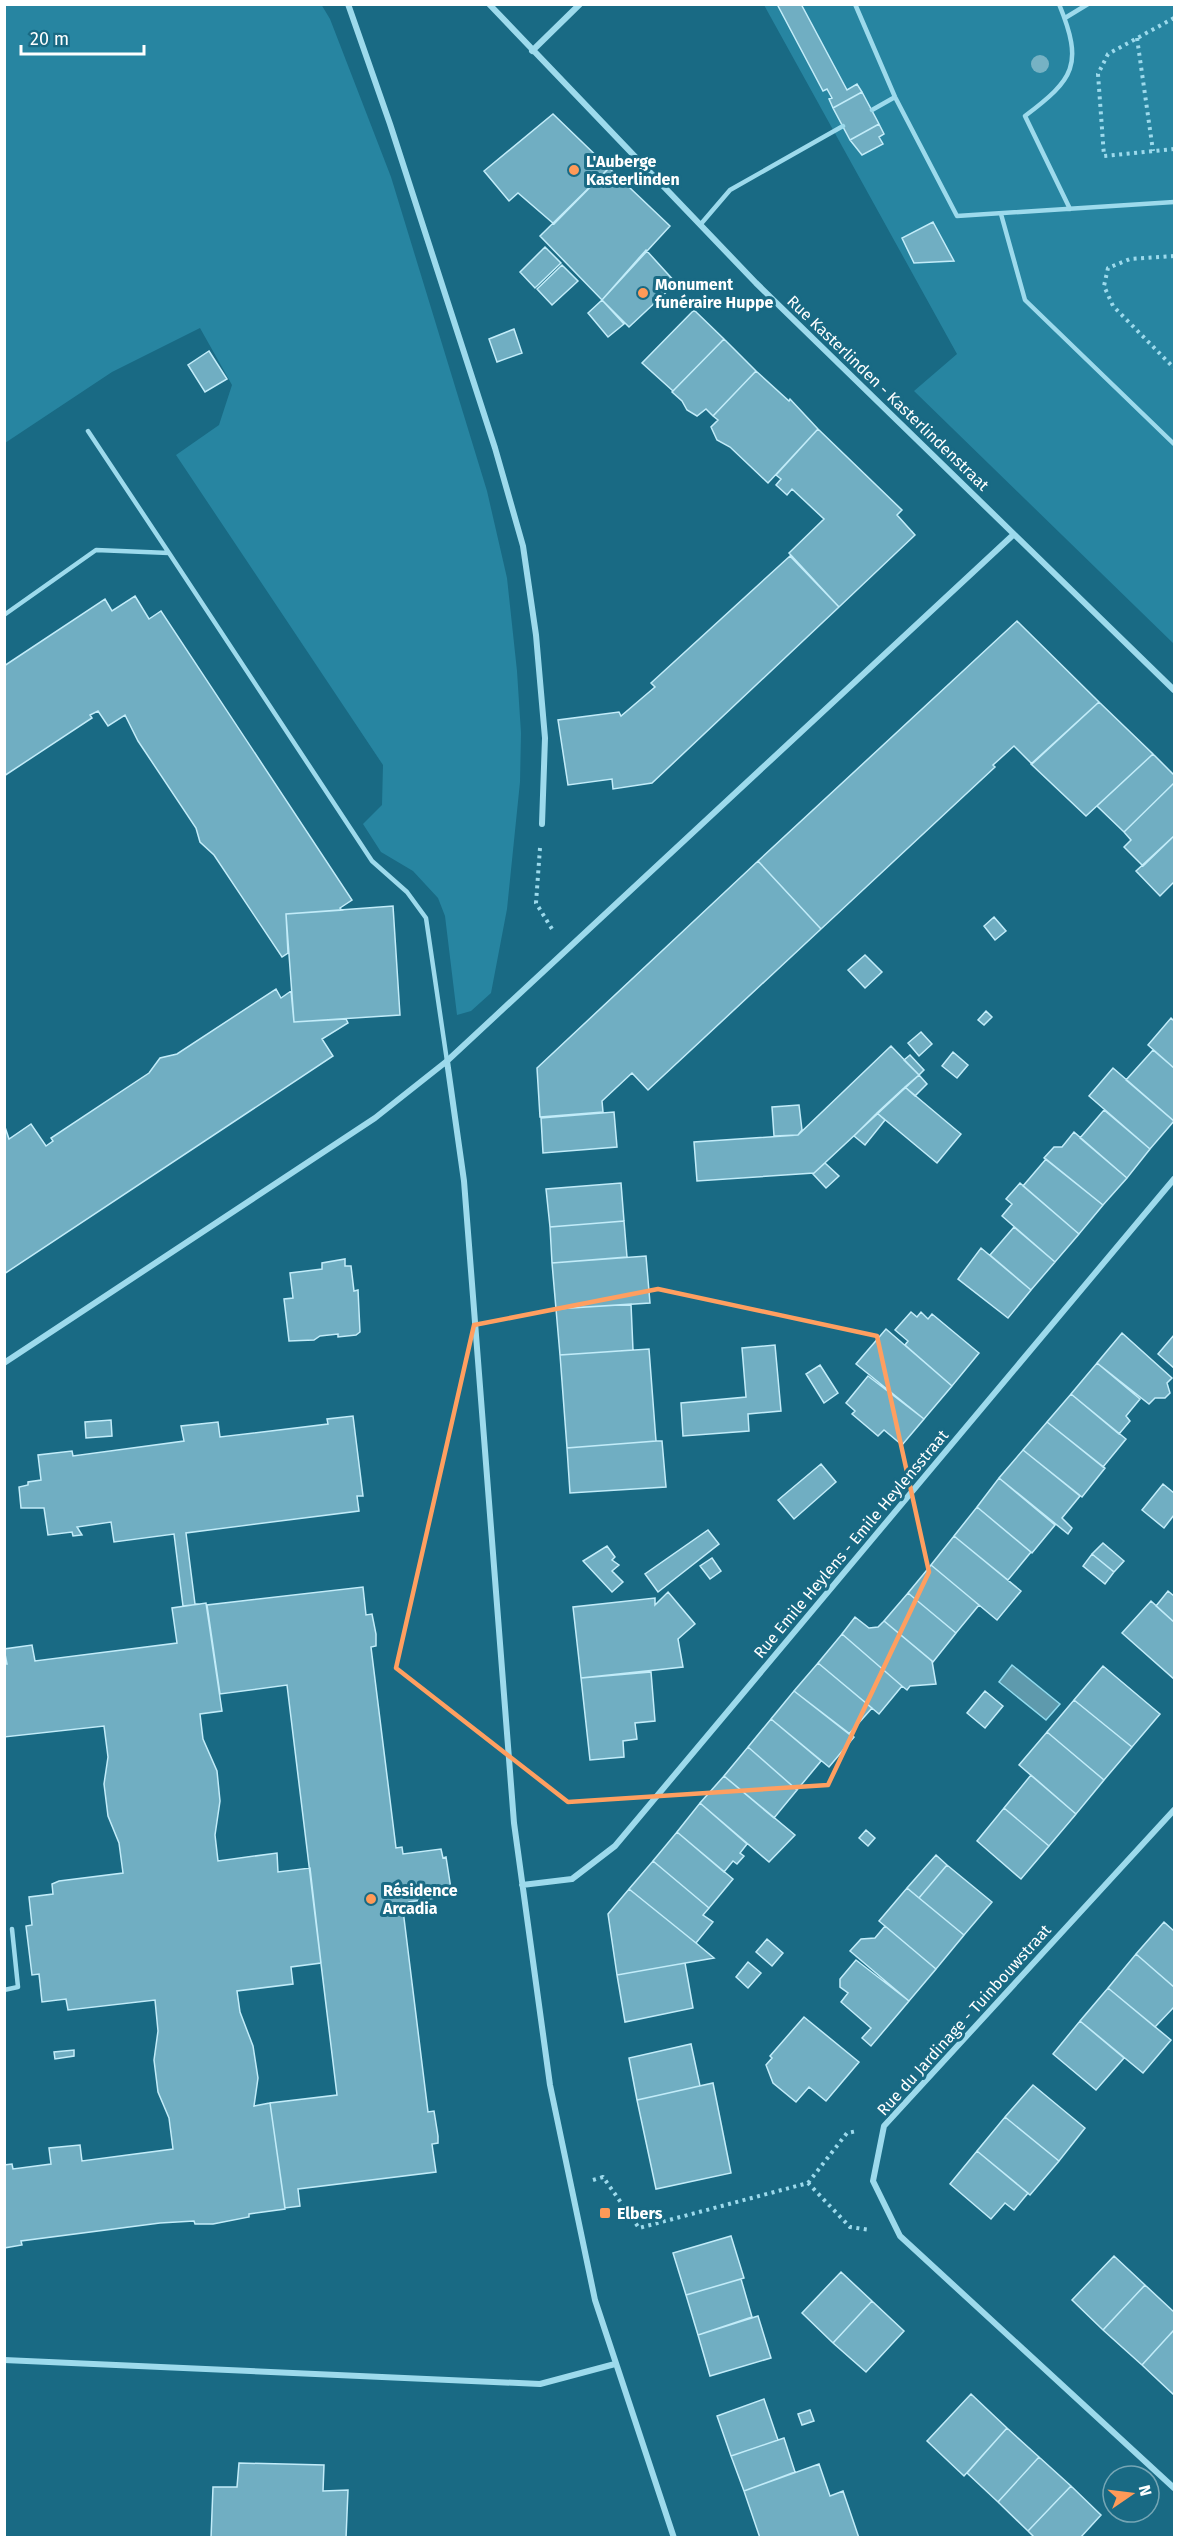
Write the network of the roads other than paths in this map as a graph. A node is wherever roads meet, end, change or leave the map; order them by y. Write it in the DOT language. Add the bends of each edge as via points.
graph roads {
  1 [pos="348,4"];
  2 [pos="489,4"];
  3 [pos="580,4"];
  4 [pos="855,4"];
  5 [pos="1059,4"];
  6 [pos="1088,4"];
  7 [pos="1065,18"];
  8 [pos="532,51"];
  9 [pos="895,97"];
  10 [pos="872,110"];
  11 [pos="843,126"];
  12 [pos="1174,202"];
  13 [pos="1070,209"];
  14 [pos="1001,214"];
  15 [pos="700,225"];
  16 [pos="88,431"];
  17 [pos="1174,444"];
  18 [pos="1014,535"];
  19 [pos="169,553"];
  20 [pos="4,615"];
  21 [pos="1174,690"];
  22 [pos="542,824"];
  23 [pos="447,1061"];
  24 [pos="1174,1179"];
  25 [pos="4,1363"];
  26 [pos="1174,1810"];
  27 [pos="522,1885"];
  28 [pos="12,1929"];
  29 [pos="4,1990"];
  30 [pos="4,2360"];
  31 [pos="615,2364"];
  32 [pos="1174,2488"];
  33 [pos="674,2538"];
  1 -- 22 [label="street" via="423,224 523,546 545,738"];
  2 -- 8 [label="street, Rue Kasterlinden - Kasterlindenstraat"];
  3 -- 8 [label="street"];
  4 -- 9 [label="lane"];
  5 -- 7 [label="lane"];
  6 -- 7 [label="lane"];
  7 -- 13 [label="lane" via="1073,49 1070,74 1053,95 1025,116"];
  8 -- 15 [label="street, Rue Kasterlinden - Kasterlindenstraat"];
  9 -- 10 [label="lane"];
  9 -- 14 [label="lane" via="957,216"];
  11 -- 15 [label="lane" via="730,190"];
  12 -- 13 [label="lane"];
  13 -- 14 [label="lane"];
  14 -- 17 [label="lane" via="1025,300"];
  15 -- 18 [label="street, Rue Kasterlinden - Kasterlindenstraat"];
  16 -- 19 [label="lane"];
  18 -- 21 [label="street, Rue Kasterlinden - Kasterlindenstraat"];
  18 -- 23 [label="street"];
  19 -- 20 [label="lane" via="96,550"];
  19 -- 23 [label="lane" via="372,861 407,892 426,918"];
  23 -- 25 [label="street" via="375,1118"];
  23 -- 27 [label="street" via="464,1181 512,1805"];
  24 -- 27 [label="street, Rue Emile Heylens - Emile Heylensstraat" via="615,1846 572,1879"];
  26 -- 32 [label="street, Rue du Jardinage - Tuinbouwstraat" via="884,2126 873,2181 900,2236"];
  27 -- 31 [label="street" via="550,2085 595,2300"];
  28 -- 29 [label="lane" via="18,1988"];
  30 -- 31 [label="street" via="540,2384"];
  31 -- 33 [label="street"];
}
